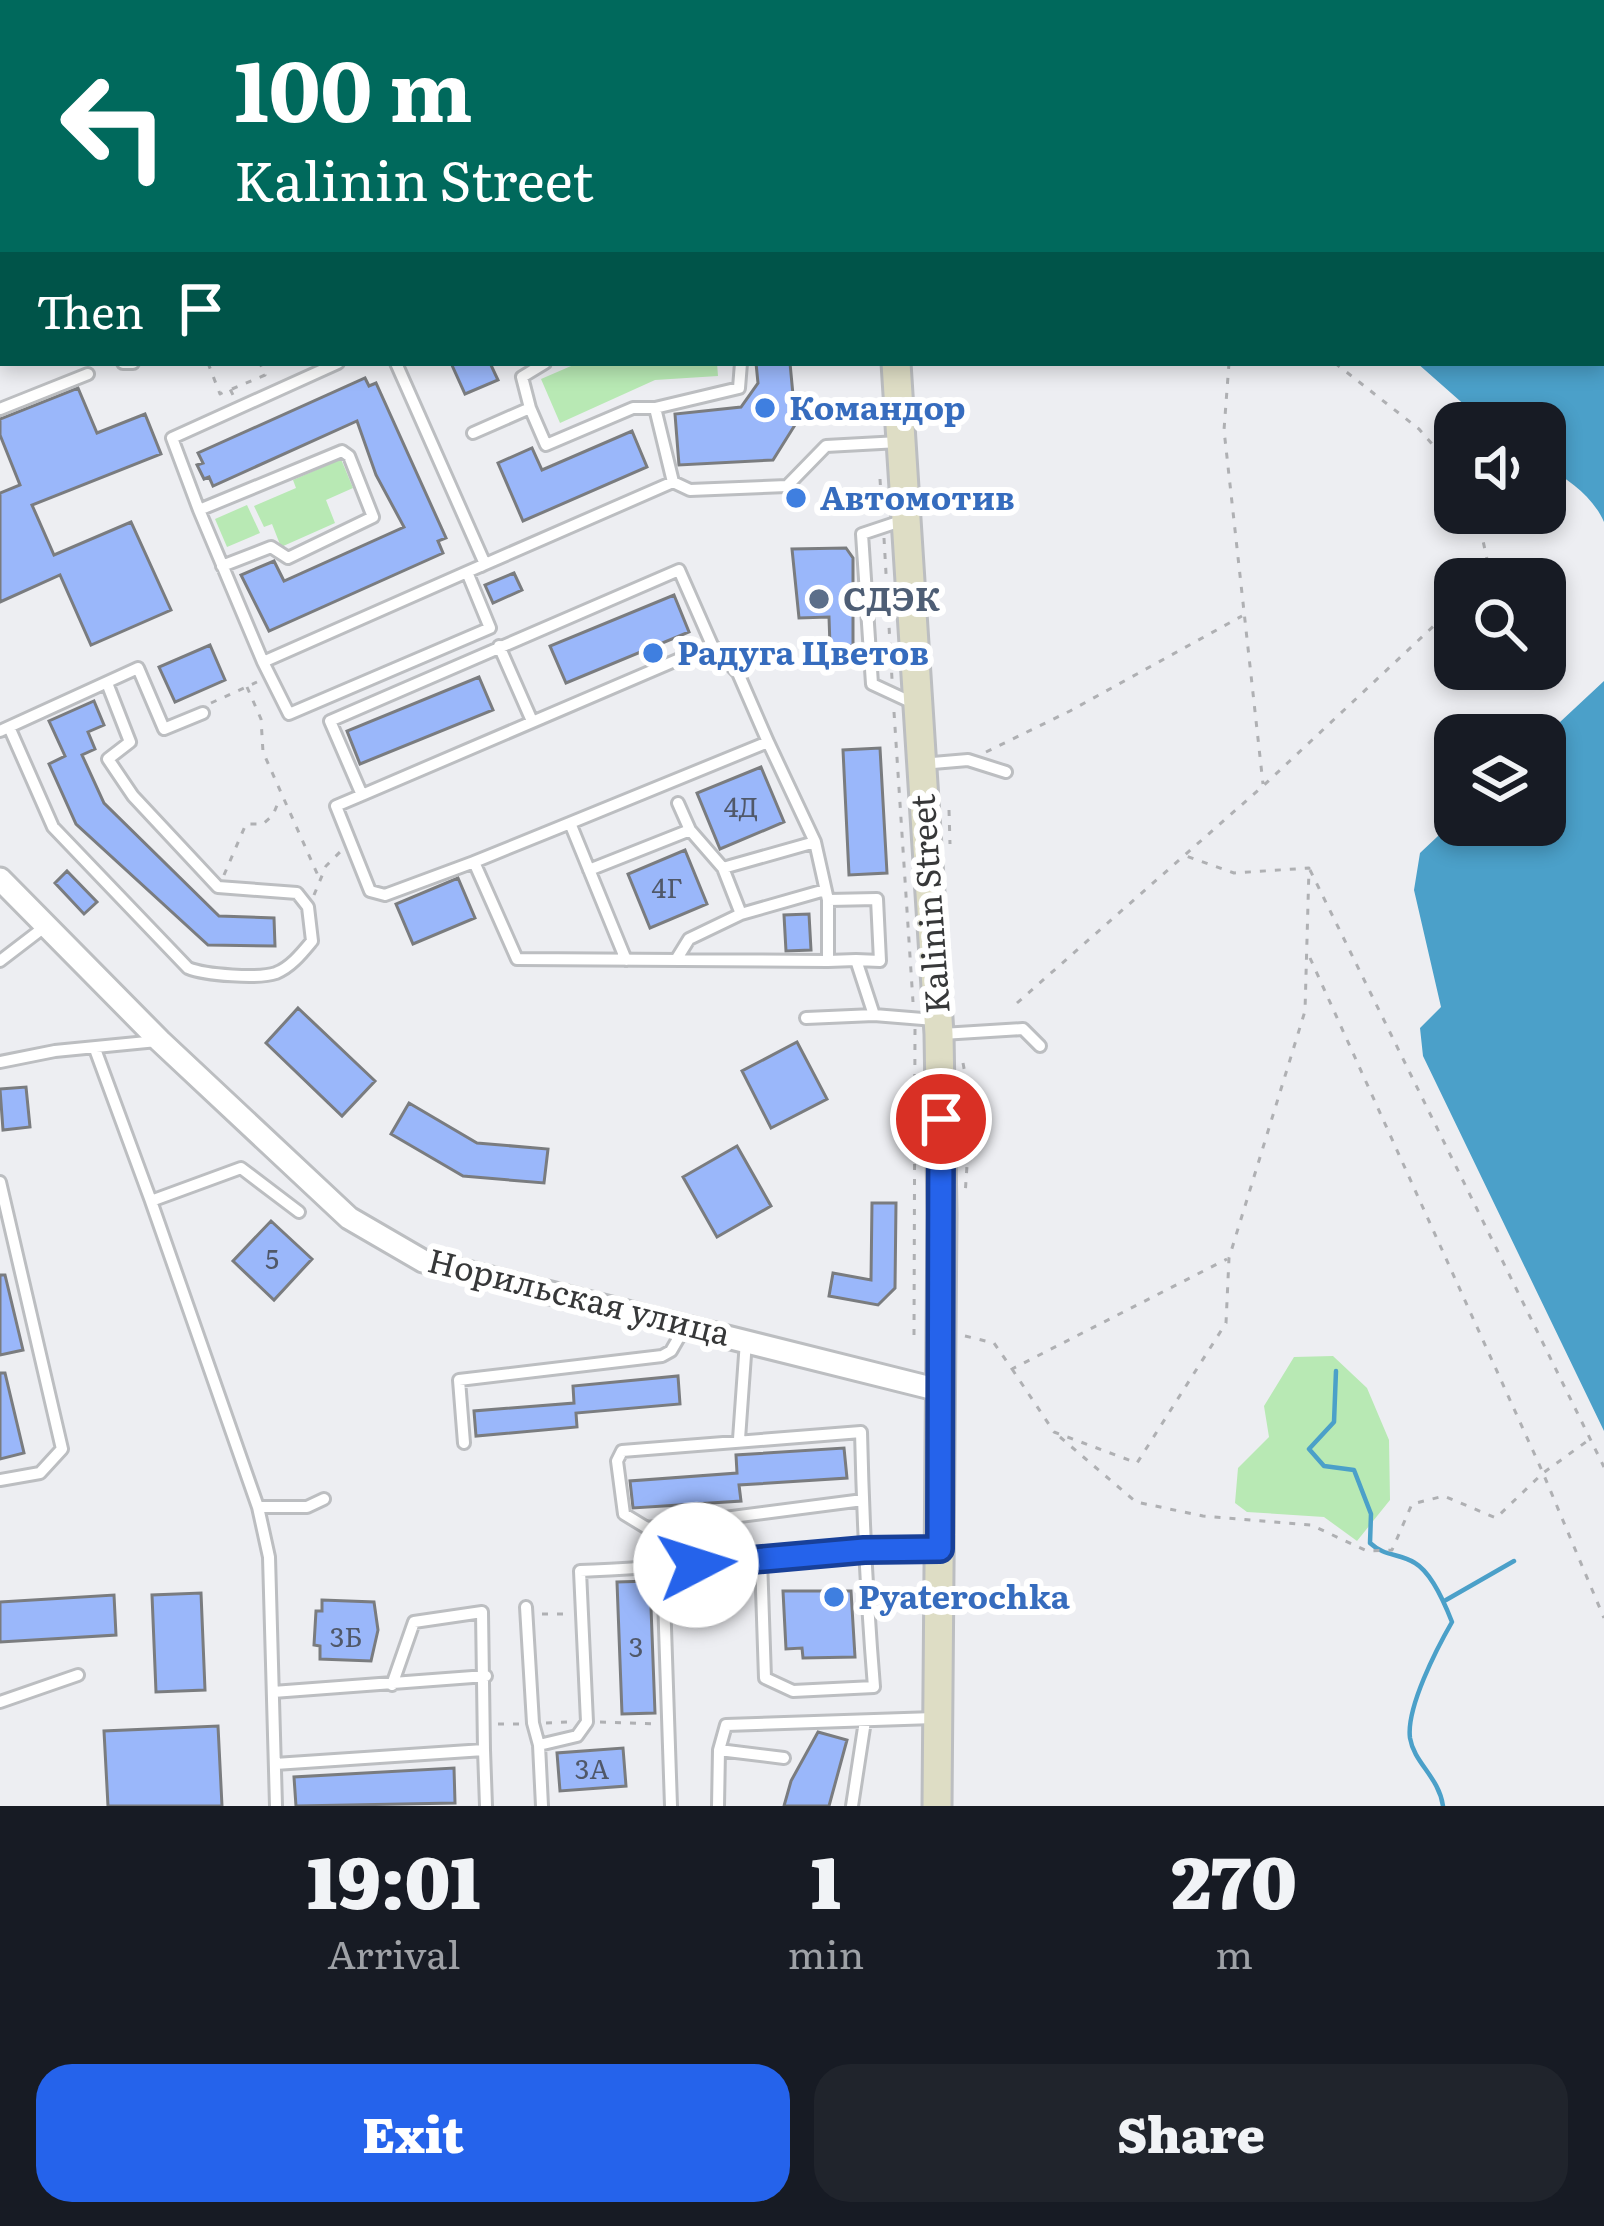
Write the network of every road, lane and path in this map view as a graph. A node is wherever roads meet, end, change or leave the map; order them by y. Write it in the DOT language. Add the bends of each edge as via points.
graph roads {
  1 [pos="209,366"];
  2 [pos="261,366"];
  3 [pos="331,366"];
  4 [pos="397,366"];
  5 [pos="540,366"];
  6 [pos="741,366"];
  7 [pos="896,366"];
  8 [pos="1228,366"];
  9 [pos="1339,366"];
  10 [pos="88,374"];
  11 [pos="230,389"];
  12 [pos="238,407"];
  13 [pos="530,408"];
  14 [pos="655,408"];
  15 [pos="0,409"];
  16 [pos="473,433"];
  17 [pos="890,442"];
  18 [pos="1434,446"];
  19 [pos="673,482"];
  20 [pos="199,510"];
  21 [pos="895,523"];
  22 [pos="485,564"];
  23 [pos="222,566"];
  24 [pos="467,572"];
  25 [pos="1244,614"];
  26 [pos="1434,626"];
  27 [pos="712,645"];
  28 [pos="500,646"];
  29 [pos="263,662"];
  30 [pos="270,676"];
  31 [pos="106,683"];
  32 [pos="247,687"];
  33 [pos="905,699"];
  34 [pos="203,713"];
  35 [pos="532,721"];
  36 [pos="4,729"];
  37 [pos="768,742"];
  38 [pos="968,760"];
  39 [pos="921,764"];
  40 [pos="1006,772"];
  41 [pos="1263,786"];
  42 [pos="362,795"];
  43 [pos="281,796"];
  44 [pos="678,803"];
  45 [pos="570,823"];
  46 [pos="690,830"];
  47 [pos="350,842"];
  48 [pos="814,842"];
  49 [pos="1186,856"];
  50 [pos="474,862"];
  51 [pos="723,868"];
  52 [pos="1309,868"];
  53 [pos="590,870"];
  54 [pos="0,878"];
  55 [pos="320,880"];
  56 [pos="218,887"];
  57 [pos="826,895"];
  58 [pos="308,907"];
  59 [pos="741,914"];
  60 [pos="47,926"];
  61 [pos="1309,956"];
  62 [pos="626,960"];
  63 [pos="676,960"];
  64 [pos="856,960"];
  65 [pos="0,961"];
  66 [pos="828,961"];
  67 [pos="1017,1003"];
  68 [pos="874,1015"];
  69 [pos="806,1018"];
  70 [pos="930,1024"];
  71 [pos="160,1041"];
  72 [pos="1040,1046"];
  73 [pos="95,1049"];
  74 [pos="0,1062"];
  75 [pos="0,1182"];
  76 [pos="151,1201"];
  77 [pos="299,1213"];
  78 [pos="1229,1258"];
  79 [pos="686,1324"];
  80 [pos="914,1335"];
  81 [pos="962,1335"];
  82 [pos="746,1339"];
  83 [pos="1012,1369"];
  84 [pos="939,1390"];
  85 [pos="1054,1432"];
  86 [pos="739,1439"];
  87 [pos="1590,1439"];
  88 [pos="464,1444"];
  89 [pos="1604,1467"];
  90 [pos="1543,1473"];
  91 [pos="0,1480"];
  92 [pos="324,1499"];
  93 [pos="863,1501"];
  94 [pos="258,1507"];
  95 [pos="940,1549"];
  96 [pos="864,1550"];
  97 [pos="761,1559"];
  98 [pos="664,1568"];
  99 [pos="526,1610"];
  100 [pos="583,1614"];
  101 [pos="1603,1614"];
  102 [pos="78,1675"];
  103 [pos="486,1676"];
  104 [pos="392,1684"];
  105 [pos="273,1692"];
  106 [pos="0,1702"];
  107 [pos="938,1718"];
  108 [pos="865,1721"];
  109 [pos="539,1745"];
  110 [pos="484,1750"];
  111 [pos="719,1750"];
  112 [pos="784,1758"];
  113 [pos="274,1764"];
  114 [pos="276,1806"];
  115 [pos="486,1806"];
  116 [pos="542,1806"];
  117 [pos="671,1806"];
  118 [pos="718,1806"];
  119 [pos="852,1806"];
  120 [pos="937,1806"];
  1 -- 11 [label="path" via="220,394"];
  2 -- 11 [label="path" via="265,375"];
  3 -- 12 [label="lane"];
  4 -- 22 [label="lane"];
  5 -- 13 [label="lane" via="522,376"];
  6 -- 14 [label="lane" via="739,388"];
  7 -- 17 [label="main road, Kalinin Street"];
  8 -- 25 [label="path" via="1224,430"];
  9 -- 18 [label="path"];
  10 -- 15 [label="lane"];
  11 -- 12 [label="path"];
  12 -- 20 [label="lane" via="172,438"];
  13 -- 14 [label="lane" via="546,445 633,408"];
  13 -- 16 [label="lane"];
  14 -- 19 [label="lane"];
  17 -- 19 [label="lane" via="826,446 787,486 690,490"];
  17 -- 21 [label="main road, Kalinin Street"];
  17 -- 21 [label="path"];
  19 -- 22 [label="lane"];
  20 -- 23 [label="lane"];
  20 -- 23 [label="lane" via="342,451 373,510 366,522 293,556 271,548"];
  21 -- 33 [label="main road, Kalinin Street"];
  21 -- 33 [label="path"];
  21 -- 33 [label="lane" via="862,534 872,684"];
  22 -- 24 [label="lane"];
  23 -- 29 [label="lane"];
  24 -- 29 [label="lane"];
  24 -- 30 [label="lane" via="490,628 289,715"];
  25 -- 38 [label="path"];
  25 -- 41 [label="path"];
  26 -- 41 [label="path"];
  27 -- 28 [label="lane" via="679,570"];
  27 -- 35 [label="lane"];
  27 -- 37 [label="lane" via="739,673"];
  28 -- 35 [label="lane"];
  28 -- 42 [label="lane" via="330,722"];
  29 -- 30 [label="lane"];
  30 -- 32 [label="path"];
  31 -- 34 [label="lane" via="138,668 164,729"];
  31 -- 36 [label="lane"];
  31 -- 56 [label="lane" via="130,742 108,759"];
  32 -- 34 [label="path"];
  32 -- 43 [label="path"];
  33 -- 39 [label="main road, Kalinin Street"];
  33 -- 70 [label="path"];
  35 -- 42 [label="lane"];
  36 -- 58 [label="lane" via="53,827 188,968 273,974 312,941"];
  37 -- 45 [label="lane"];
  37 -- 48 [label="lane"];
  38 -- 39 [label="lane"];
  38 -- 40 [label="lane"];
  39 -- 70 [label="main road, Kalinin Street"];
  41 -- 67 [label="path"];
  42 -- 47 [label="lane" via="336,806"];
  43 -- 55 [label="path"];
  43 -- 56 [label="path" via="263,824 246,824"];
  44 -- 46 [label="lane"];
  45 -- 50 [label="lane"];
  45 -- 53 [label="lane"];
  46 -- 51 [label="lane"];
  46 -- 53 [label="lane"];
  47 -- 50 [label="lane" via="370,891 385,895"];
  47 -- 55 [label="path"];
  48 -- 51 [label="lane"];
  48 -- 57 [label="lane"];
  49 -- 52 [label="path" via="1234,873"];
  50 -- 62 [label="lane" via="517,959"];
  51 -- 59 [label="lane"];
  52 -- 61 [label="path"];
  52 -- 87 [label="path"];
  53 -- 62 [label="lane"];
  54 -- 60 [label="street, Норильская улица"];
  55 -- 58 [label="path"];
  56 -- 58 [label="lane" via="297,893"];
  57 -- 59 [label="lane"];
  57 -- 64 [label="lane" via="877,899 880,961"];
  57 -- 66 [label="lane"];
  59 -- 63 [label="lane" via="689,939"];
  60 -- 65 [label="lane"];
  60 -- 71 [label="street, Норильская улица"];
  61 -- 78 [label="path" via="1305,1010"];
  61 -- 90 [label="path"];
  62 -- 63 [label="lane"];
  63 -- 66 [label="lane"];
  64 -- 66 [label="lane"];
  64 -- 68 [label="lane"];
  68 -- 69 [label="lane"];
  68 -- 70 [label="lane"];
  70 -- 72 [label="lane" via="1024,1029"];
  70 -- 80 [label="path"];
  70 -- 84 [label="main road, Kalinin Street"];
  71 -- 73 [label="lane"];
  71 -- 79 [label="street, Норильская улица" via="350,1218 385,1241 423,1261"];
  73 -- 74 [label="lane"];
  73 -- 76 [label="lane"];
  75 -- 91 [label="lane" via="62,1449 40,1473"];
  76 -- 77 [label="lane" via="241,1168"];
  76 -- 94 [label="lane"];
  78 -- 83 [label="path"];
  78 -- 85 [label="path" via="1226,1323 1137,1463"];
  79 -- 82 [label="street, Норильская улица"];
  79 -- 88 [label="lane" via="662,1356 459,1380"];
  81 -- 83 [label="path" via="994,1343"];
  82 -- 84 [label="street, Норильская улица"];
  82 -- 86 [label="lane"];
  83 -- 85 [label="path"];
  84 -- 95 [label="main road, Kalinin Street"];
  85 -- 90 [label="path" via="1136,1502 1311,1525 1367,1551 1392,1550 1412,1504 1444,1496 1496,1518"];
  86 -- 93 [label="lane" via="861,1432"];
  86 -- 93 [label="lane" via="622,1450 624,1514 647,1528"];
  87 -- 89 [label="path"];
  87 -- 90 [label="path"];
  90 -- 101 [label="path"];
  92 -- 94 [label="lane"];
  93 -- 96 [label="lane"];
  94 -- 105 [label="lane" via="269,1557"];
  95 -- 96 [label="lane"];
  95 -- 107 [label="main road, Kalinin Street"];
  96 -- 97 [label="lane"];
  96 -- 97 [label="lane" via="874,1687 793,1691 766,1678"];
  97 -- 98 [label="lane"];
  98 -- 100 [label="lane" via="580,1571"];
  98 -- 117 [label="lane"];
  99 -- 100 [label="path"];
  99 -- 109 [label="lane"];
  100 -- 109 [label="lane" via="587,1722 577,1736"];
  102 -- 106 [label="lane"];
  103 -- 104 [label="lane"];
  103 -- 104 [label="lane" via="485,1618 477,1610 415,1622"];
  103 -- 110 [label="lane"];
  104 -- 105 [label="lane"];
  105 -- 113 [label="lane"];
  107 -- 108 [label="lane"];
  107 -- 120 [label="main road, Kalinin Street"];
  108 -- 111 [label="lane" via="732,1723"];
  108 -- 119 [label="lane"];
  109 -- 116 [label="lane"];
  110 -- 113 [label="lane"];
  110 -- 115 [label="lane"];
  111 -- 112 [label="lane"];
  111 -- 118 [label="lane"];
  113 -- 114 [label="lane"];
}
